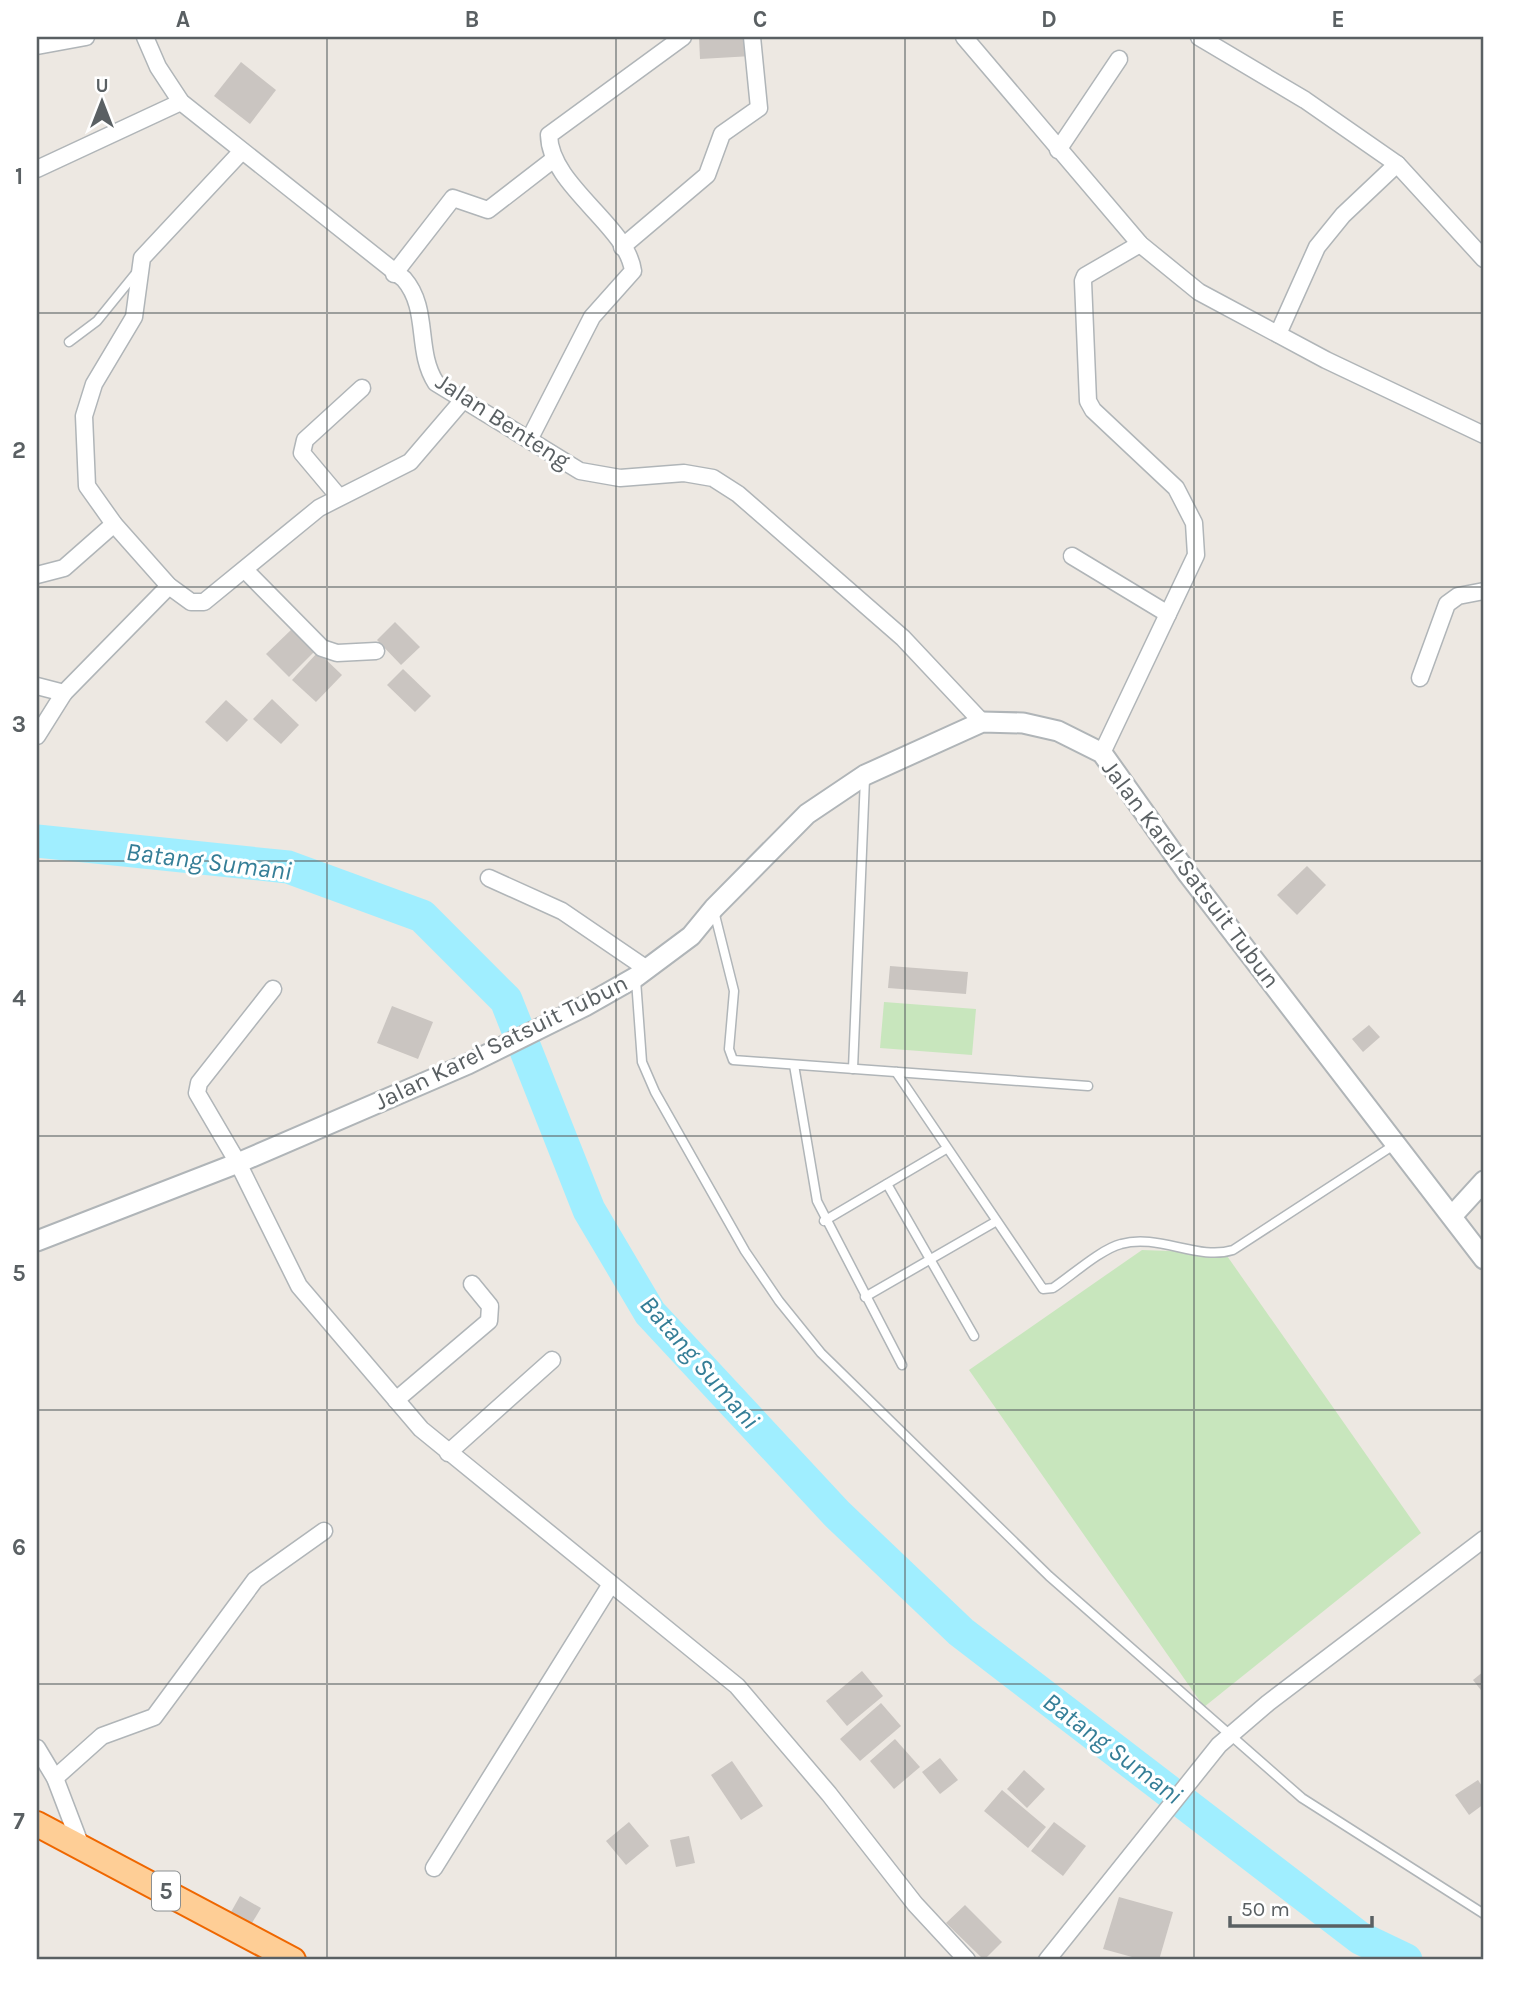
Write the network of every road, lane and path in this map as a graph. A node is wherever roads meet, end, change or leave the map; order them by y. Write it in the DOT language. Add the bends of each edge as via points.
graph roads {
  1 [pos="86,37"];
  2 [pos="144,37"];
  3 [pos="683,37"];
  4 [pos="752,37"];
  5 [pos="964,37"];
  6 [pos="1199,37"];
  7 [pos="37,46"];
  8 [pos="1119,59"];
  9 [pos="181,102"];
  10 [pos="1058,150"];
  11 [pos="242,151"];
  12 [pos="554,159"];
  13 [pos="1397,164"];
  14 [pos="37,169"];
  15 [pos="1140,244"];
  16 [pos="622,247"];
  17 [pos="1484,259"];
  18 [pos="139,268"];
  19 [pos="394,274"];
  20 [pos="1278,334"];
  21 [pos="69,342"];
  22 [pos="362,388"];
  23 [pos="463,400"];
  24 [pos="1484,435"];
  25 [pos="528,440"];
  26 [pos="339,497"];
  27 [pos="114,524"];
  28 [pos="1072,556"];
  29 [pos="245,570"];
  30 [pos="37,575"];
  31 [pos="169,586"];
  32 [pos="1484,591"];
  33 [pos="1168,614"];
  34 [pos="376,651"];
  35 [pos="1420,678"];
  36 [pos="37,686"];
  37 [pos="64,692"];
  38 [pos="982,722"];
  39 [pos="37,736"];
  40 [pos="1102,754"];
  41 [pos="866,775"];
  42 [pos="489,878"];
  43 [pos="714,908"];
  44 [pos="641,973"];
  45 [pos="273,989"];
  46 [pos="794,1065"];
  47 [pos="853,1069"];
  48 [pos="897,1072"];
  49 [pos="1088,1086"];
  50 [pos="1394,1145"];
  51 [pos="946,1149"];
  52 [pos="239,1163"];
  53 [pos="1484,1181"];
  54 [pos="887,1184"];
  55 [pos="1453,1214"];
  56 [pos="824,1221"];
  57 [pos="995,1222"];
  58 [pos="37,1241"];
  59 [pos="930,1259"];
  60 [pos="1484,1259"];
  61 [pos="472,1284"];
  62 [pos="865,1297"];
  63 [pos="974,1335"];
  64 [pos="552,1360"];
  65 [pos="902,1365"];
  66 [pos="396,1400"];
  67 [pos="448,1453"];
  68 [pos="324,1531"];
  69 [pos="1484,1539"];
  70 [pos="611,1584"];
  71 [pos="1224,1741"];
  72 [pos="37,1748"];
  73 [pos="55,1778"];
  74 [pos="37,1824"];
  75 [pos="81,1846"];
  76 [pos="434,1868"];
  77 [pos="1484,1914"];
  78 [pos="293,1960"];
  79 [pos="967,1960"];
  80 [pos="1047,1960"];
  1 -- 7 [label="street"];
  2 -- 9 [label="street, Jalan Benteng"];
  3 -- 12 [label="street" via="551,132 548,138"];
  4 -- 16 [label="street" via="759,108 722,134 707,175"];
  5 -- 10 [label="street"];
  6 -- 13 [label="street" via="1305,100"];
  8 -- 10 [label="street"];
  9 -- 11 [label="street, Jalan Benteng"];
  9 -- 14 [label="street"];
  10 -- 15 [label="street"];
  11 -- 18 [label="street" via="149,247"];
  11 -- 19 [label="street, Jalan Benteng"];
  12 -- 16 [label="street"];
  12 -- 19 [label="street" via="488,211 453,198"];
  13 -- 17 [label="street"];
  13 -- 20 [label="street" via="1317,247"];
  15 -- 20 [label="street" via="1199,292"];
  15 -- 33 [label="street" via="1083,281 1085,390 1093,410 1177,488 1194,523 1196,555"];
  16 -- 25 [label="street" via="632,275 593,317"];
  18 -- 21 [label="lane" via="97,321"];
  18 -- 27 [label="street" via="134,317 94,384 84,416 87,486"];
  19 -- 23 [label="street, Jalan Benteng" via="415,292 426,369 436,383"];
  20 -- 24 [label="street"];
  22 -- 26 [label="street" via="302,447 302,453"];
  23 -- 25 [label="street, Jalan Benteng"];
  23 -- 26 [label="street" via="410,462"];
  25 -- 38 [label="street, Jalan Benteng" via="580,471 620,478 684,473 713,478 738,494 903,638"];
  26 -- 29 [label="street" via="319,508"];
  27 -- 30 [label="street" via="64,568"];
  27 -- 31 [label="street"];
  28 -- 33 [label="street"];
  29 -- 31 [label="street" via="204,602 191,602"];
  29 -- 34 [label="street" via="322,648 337,653"];
  31 -- 37 [label="street"];
  32 -- 35 [label="street" via="1458,596 1447,604"];
  33 -- 40 [label="street"];
  36 -- 37 [label="street"];
  37 -- 39 [label="street"];
  38 -- 40 [label="street, Jalan Karel Satsuit Tubun" via="1023,723 1058,731"];
  38 -- 41 [label="street, Jalan Karel Satsuit Tubun"];
  40 -- 50 [label="street, Jalan Karel Satsuit Tubun"];
  41 -- 43 [label="street, Jalan Karel Satsuit Tubun" via="807,814"];
  41 -- 47 [label="lane"];
  42 -- 44 [label="street" via="562,911"];
  43 -- 44 [label="street, Jalan Karel Satsuit Tubun" via="691,936"];
  43 -- 46 [label="lane" via="734,991 730,1057"];
  44 -- 52 [label="street, Jalan Karel Satsuit Tubun" via="468,1064"];
  44 -- 71 [label="lane" via="642,1062 704,1182 779,1301 821,1353"];
  45 -- 52 [label="street" via="197,1088 199,1099"];
  46 -- 47 [label="lane"];
  46 -- 56 [label="lane" via="814,1191"];
  47 -- 48 [label="lane"];
  48 -- 49 [label="lane"];
  48 -- 51 [label="lane"];
  50 -- 55 [label="street, Jalan Karel Satsuit Tubun"];
  50 -- 57 [label="lane" via="1233,1250 1221,1253 1155,1242 1120,1244 1049,1290 1038,1286"];
  51 -- 54 [label="lane"];
  51 -- 57 [label="lane"];
  52 -- 58 [label="street, Jalan Karel Satsuit Tubun"];
  52 -- 66 [label="street" via="299,1286"];
  53 -- 55 [label="street"];
  54 -- 56 [label="lane"];
  54 -- 59 [label="lane"];
  55 -- 60 [label="street, Jalan Karel Satsuit Tubun"];
  56 -- 62 [label="lane"];
  57 -- 59 [label="lane"];
  59 -- 62 [label="lane"];
  59 -- 63 [label="lane"];
  61 -- 66 [label="street" via="490,1306 489,1321"];
  62 -- 65 [label="lane"];
  64 -- 67 [label="street"];
  66 -- 67 [label="street"];
  67 -- 70 [label="street"];
  68 -- 73 [label="street" via="255,1580 154,1717 102,1736"];
  69 -- 71 [label="street"];
  70 -- 76 [label="street"];
  70 -- 79 [label="street" via="748,1697 915,1904"];
  71 -- 77 [label="lane" via="1302,1798"];
  71 -- 80 [label="street"];
  72 -- 73 [label="street"];
  73 -- 75 [label="street"];
  74 -- 75 [label="highway, 5"];
  75 -- 78 [label="highway, 5"];
}
